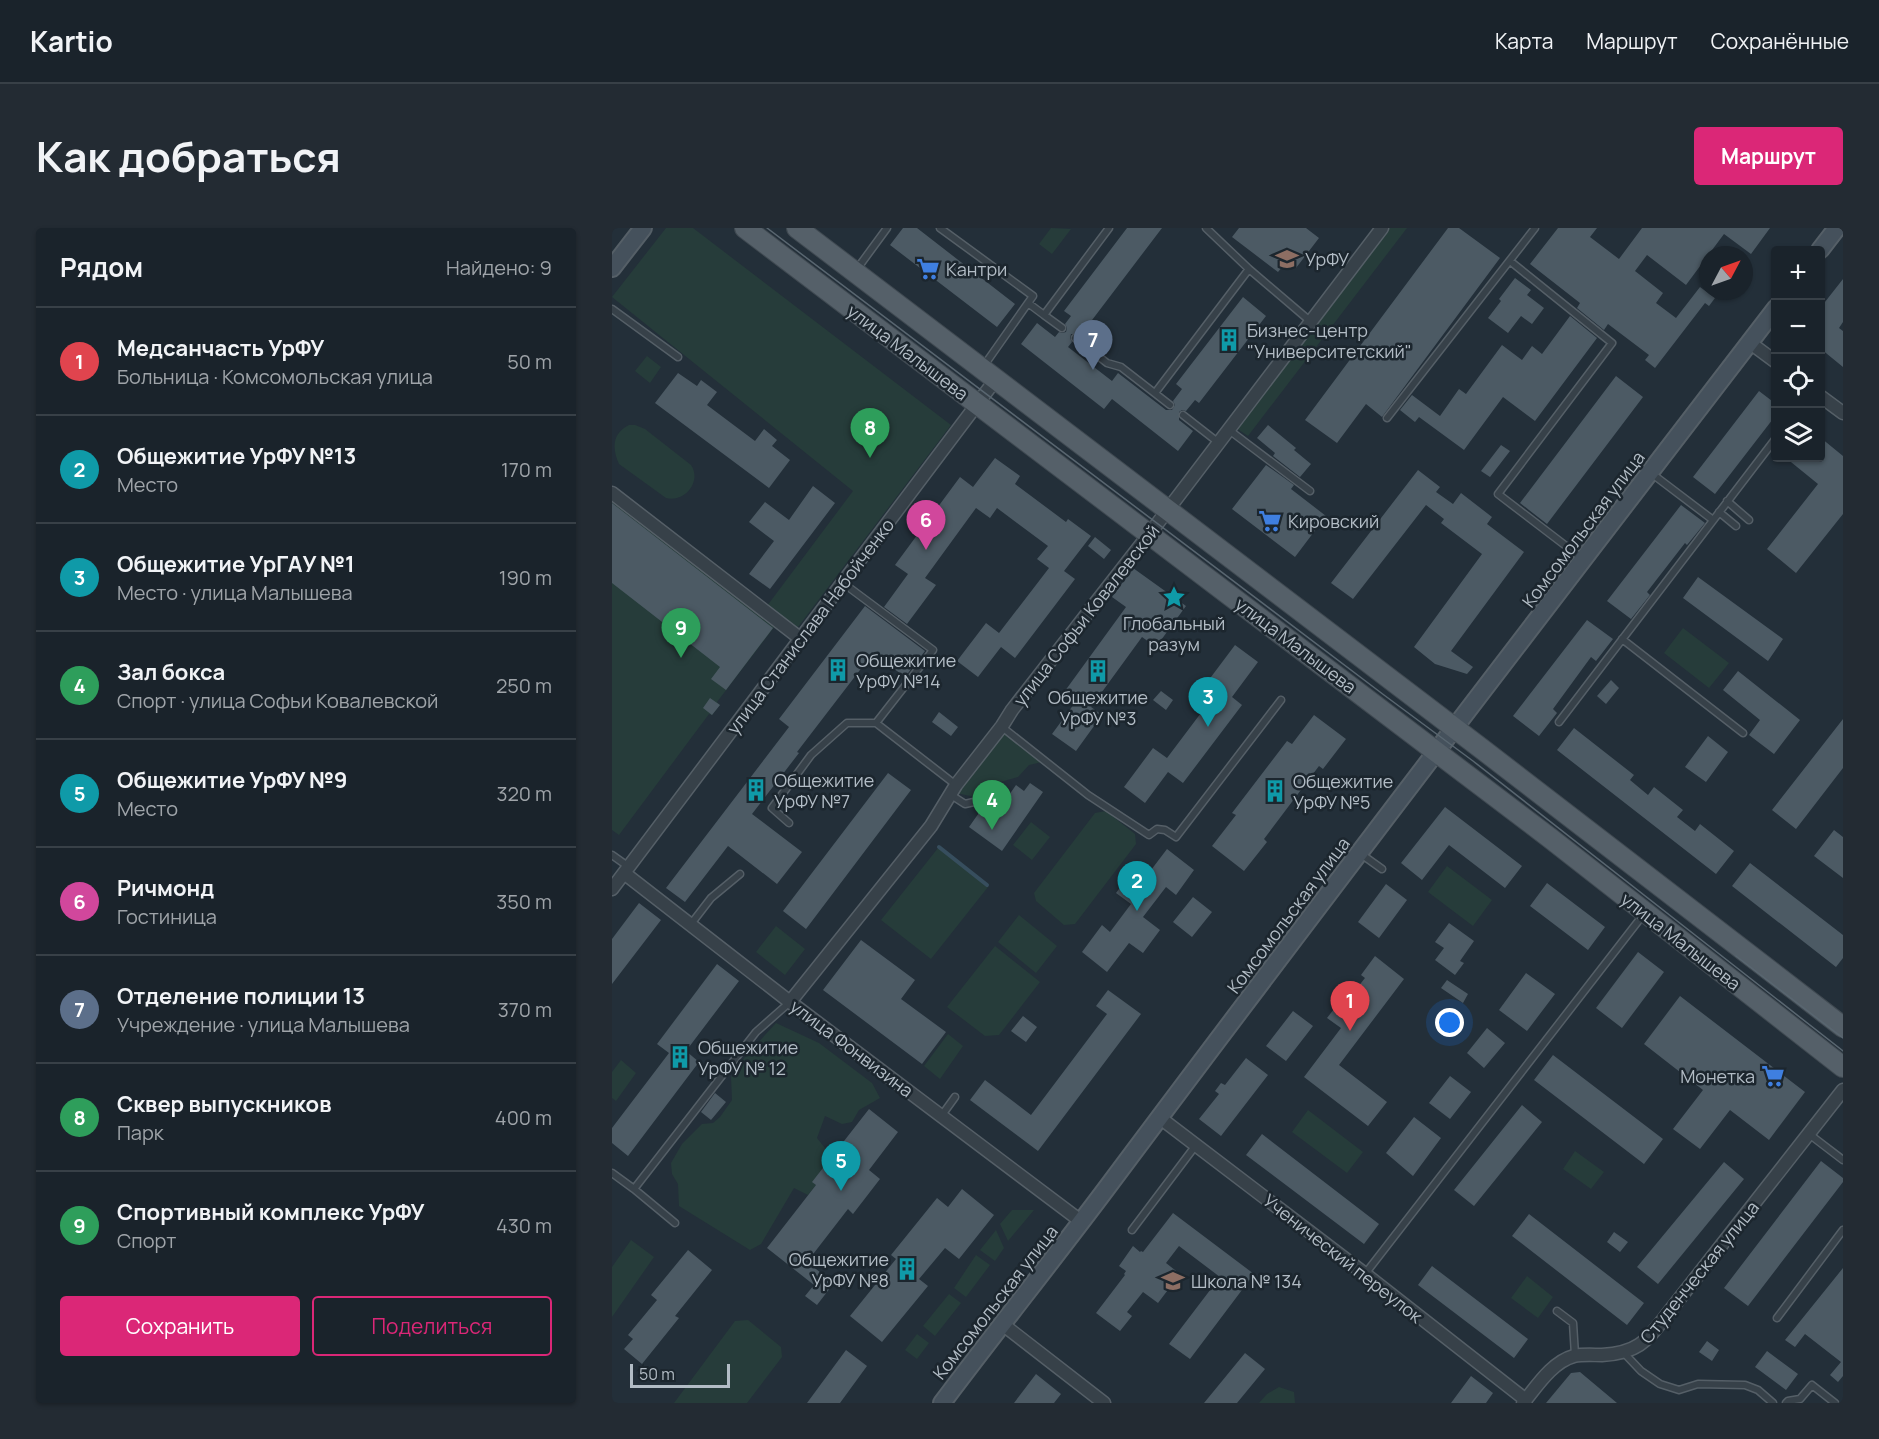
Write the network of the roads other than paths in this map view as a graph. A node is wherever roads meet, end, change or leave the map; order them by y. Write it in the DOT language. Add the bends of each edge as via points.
graph roads {
  1 [pos="643,228"];
  2 [pos="746,228"];
  3 [pos="797,228"];
  4 [pos="887,228"];
  5 [pos="940,228"];
  6 [pos="1109,228"];
  7 [pos="1206,228"];
  8 [pos="1382,228"];
  9 [pos="1535,228"];
  10 [pos="1838,231"];
  11 [pos="1824,246"];
  12 [pos="1510,261"];
  13 [pos="612,268"];
  14 [pos="1249,269"];
  15 [pos="855,272"];
  16 [pos="1028,303"];
  17 [pos="612,309"];
  18 [pos="1771,314"];
  19 [pos="1044,315"];
  20 [pos="1311,321"];
  21 [pos="1062,328"];
  22 [pos="1074,338"];
  23 [pos="1749,342"];
  24 [pos="678,357"];
  25 [pos="1771,358"];
  26 [pos="989,374"];
  27 [pos="1155,393"];
  28 [pos="1825,399"];
  29 [pos="977,404"];
  30 [pos="1170,405"];
  31 [pos="1843,413"];
  32 [pos="1183,415"];
  33 [pos="1387,418"];
  34 [pos="1228,430"];
  35 [pos="1219,442"];
  36 [pos="1771,444"];
  37 [pos="1650,473"];
  38 [pos="1310,491"];
  39 [pos="612,493"];
  40 [pos="1727,501"];
  41 [pos="1168,510"];
  42 [pos="1719,512"];
  43 [pos="1713,520"];
  44 [pos="1749,520"];
  45 [pos="1736,526"];
  46 [pos="1149,534"];
  47 [pos="1584,560"];
  48 [pos="843,583"];
  49 [pos="801,639"];
  50 [pos="1622,639"];
  51 [pos="1281,700"];
  52 [pos="1559,722"];
  53 [pos="876,723"];
  54 [pos="1002,726"];
  55 [pos="1455,728"];
  56 [pos="1743,733"];
  57 [pos="1437,752"];
  58 [pos="953,790"];
  59 [pos="996,797"];
  60 [pos="789,823"];
  61 [pos="1360,853"];
  62 [pos="612,855"];
  63 [pos="1382,869"];
  64 [pos="626,870"];
  65 [pos="740,873"];
  66 [pos="612,889"];
  67 [pos="1645,913"];
  68 [pos="691,924"];
  69 [pos="790,1002"];
  70 [pos="1843,1027"];
  71 [pos="1843,1067"];
  72 [pos="1842,1094"];
  73 [pos="955,1097"];
  74 [pos="942,1115"];
  75 [pos="1159,1117"];
  76 [pos="1809,1134"];
  77 [pos="1196,1145"];
  78 [pos="1843,1160"];
  79 [pos="612,1173"];
  80 [pos="634,1189"];
  81 [pos="1082,1222"];
  82 [pos="675,1223"];
  83 [pos="1132,1230"];
  84 [pos="1843,1230"];
  85 [pos="1365,1274"];
  86 [pos="1557,1311"];
  87 [pos="1777,1318"];
  88 [pos="1002,1323"];
  89 [pos="1623,1353"];
  90 [pos="1575,1356"];
  91 [pos="1525,1401"];
  92 [pos="942,1403"];
  93 [pos="1104,1403"];
  94 [pos="1773,1403"];
  95 [pos="1786,1403"];
  96 [pos="1835,1403"];
  1 -- 13 [label="main road"];
  2 -- 29 [label="main road, улица Малышева"];
  3 -- 15 [label="main road, улица Малышева"];
  4 -- 15 [label="lane"];
  5 -- 16 [label="lane" via="1033,296"];
  6 -- 19 [label="lane"];
  7 -- 14 [label="lane"];
  8 -- 20 [label="street, улица Софьи Ковалевской"];
  9 -- 12 [label="lane"];
  10 -- 11 [label="main road"];
  12 -- 33 [label="lane"];
  12 -- 47 [label="lane" via="1612,343 1498,494"];
  14 -- 20 [label="lane"];
  14 -- 27 [label="lane"];
  15 -- 26 [label="main road, улица Малышева"];
  16 -- 19 [label="lane"];
  16 -- 26 [label="lane"];
  17 -- 24 [label="lane"];
  18 -- 23 [label="main road, Комсомольская улица"];
  19 -- 21 [label="lane"];
  20 -- 34 [label="street, улица Софьи Ковалевской"];
  22 -- 27 [label="lane"];
  23 -- 25 [label="street"];
  23 -- 37 [label="main road, Комсомольская улица"];
  26 -- 29 [label="street, улица Станислава Набойченко"];
  26 -- 41 [label="main road, улица Малышева"];
  27 -- 30 [label="lane"];
  28 -- 31 [label="street"];
  29 -- 46 [label="main road, улица Малышева"];
  29 -- 48 [label="street, улица Станислава Набойченко"];
  32 -- 35 [label="lane"];
  34 -- 35 [label="street, улица Софьи Ковалевской"];
  34 -- 38 [label="lane"];
  35 -- 41 [label="street, улица Софьи Ковалевской"];
  36 -- 40 [label="lane"];
  37 -- 43 [label="lane"];
  37 -- 47 [label="main road, Комсомольская улица"];
  39 -- 49 [label="street"];
  40 -- 42 [label="lane"];
  40 -- 44 [label="lane"];
  41 -- 46 [label="street, улица Софьи Ковалевской"];
  41 -- 55 [label="main road, улица Малышева"];
  42 -- 43 [label="lane"];
  42 -- 45 [label="lane"];
  43 -- 50 [label="lane"];
  46 -- 54 [label="street, улица Софьи Ковалевской"];
  46 -- 57 [label="main road, улица Малышева"];
  47 -- 55 [label="main road, Комсомольская улица"];
  48 -- 49 [label="street, улица Станислава Набойченко"];
  48 -- 53 [label="lane" via="933,650"];
  49 -- 64 [label="street, улица Станислава Набойченко"];
  50 -- 52 [label="lane"];
  50 -- 56 [label="lane"];
  51 -- 54 [label="lane" via="1176,837 1157,829 1149,835 1088,795"];
  53 -- 58 [label="lane"];
  53 -- 60 [label="lane" via="846,723 811,755 772,808"];
  54 -- 58 [label="street, улица Софьи Ковалевской"];
  55 -- 57 [label="main road, Комсомольская улица"];
  55 -- 70 [label="main road, улица Малышева"];
  57 -- 61 [label="main road, Комсомольская улица"];
  57 -- 67 [label="main road, улица Малышева"];
  58 -- 59 [label="lane" via="965,804"];
  58 -- 69 [label="street, улица Софьи Ковалевской" via="931,825"];
  61 -- 63 [label="lane"];
  61 -- 75 [label="main road, Комсомольская улица"];
  62 -- 64 [label="lane"];
  64 -- 66 [label="street, улица Станислава Набойченко"];
  64 -- 68 [label="street, улица Фонвизина"];
  65 -- 68 [label="lane" via="711,898"];
  67 -- 71 [label="main road, улица Малышева"];
  67 -- 85 [label="lane"];
  68 -- 69 [label="street, улица Фонвизина"];
  69 -- 74 [label="street, улица Фонвизина"];
  69 -- 80 [label="lane" via="756,1032"];
  72 -- 76 [label="street, Студенческая улица"];
  73 -- 74 [label="lane"];
  74 -- 81 [label="street, улица Фонвизина"];
  75 -- 77 [label="street, Ученический переулок"];
  75 -- 81 [label="main road, Комсомольская улица"];
  76 -- 78 [label="lane"];
  76 -- 89 [label="street, Студенческая улица" via="1654,1331 1639,1346"];
  77 -- 83 [label="lane"];
  77 -- 85 [label="street, Ученический переулок"];
  79 -- 80 [label="lane"];
  80 -- 82 [label="lane"];
  81 -- 88 [label="main road, Комсомольская улица"];
  84 -- 87 [label="lane"];
  85 -- 91 [label="street, Ученический переулок"];
  86 -- 90 [label="lane" via="1572,1323"];
  88 -- 92 [label="main road, Комсомольская улица"];
  88 -- 93 [label="street"];
  89 -- 90 [label="street, Студенческая улица"];
  89 -- 94 [label="lane" via="1660,1384 1679,1390 1698,1384 1745,1385"];
  90 -- 91 [label="street, Студенческая улица" via="1540,1380"];
  95 -- 96 [label="lane" via="1800,1399 1812,1385"];
}
